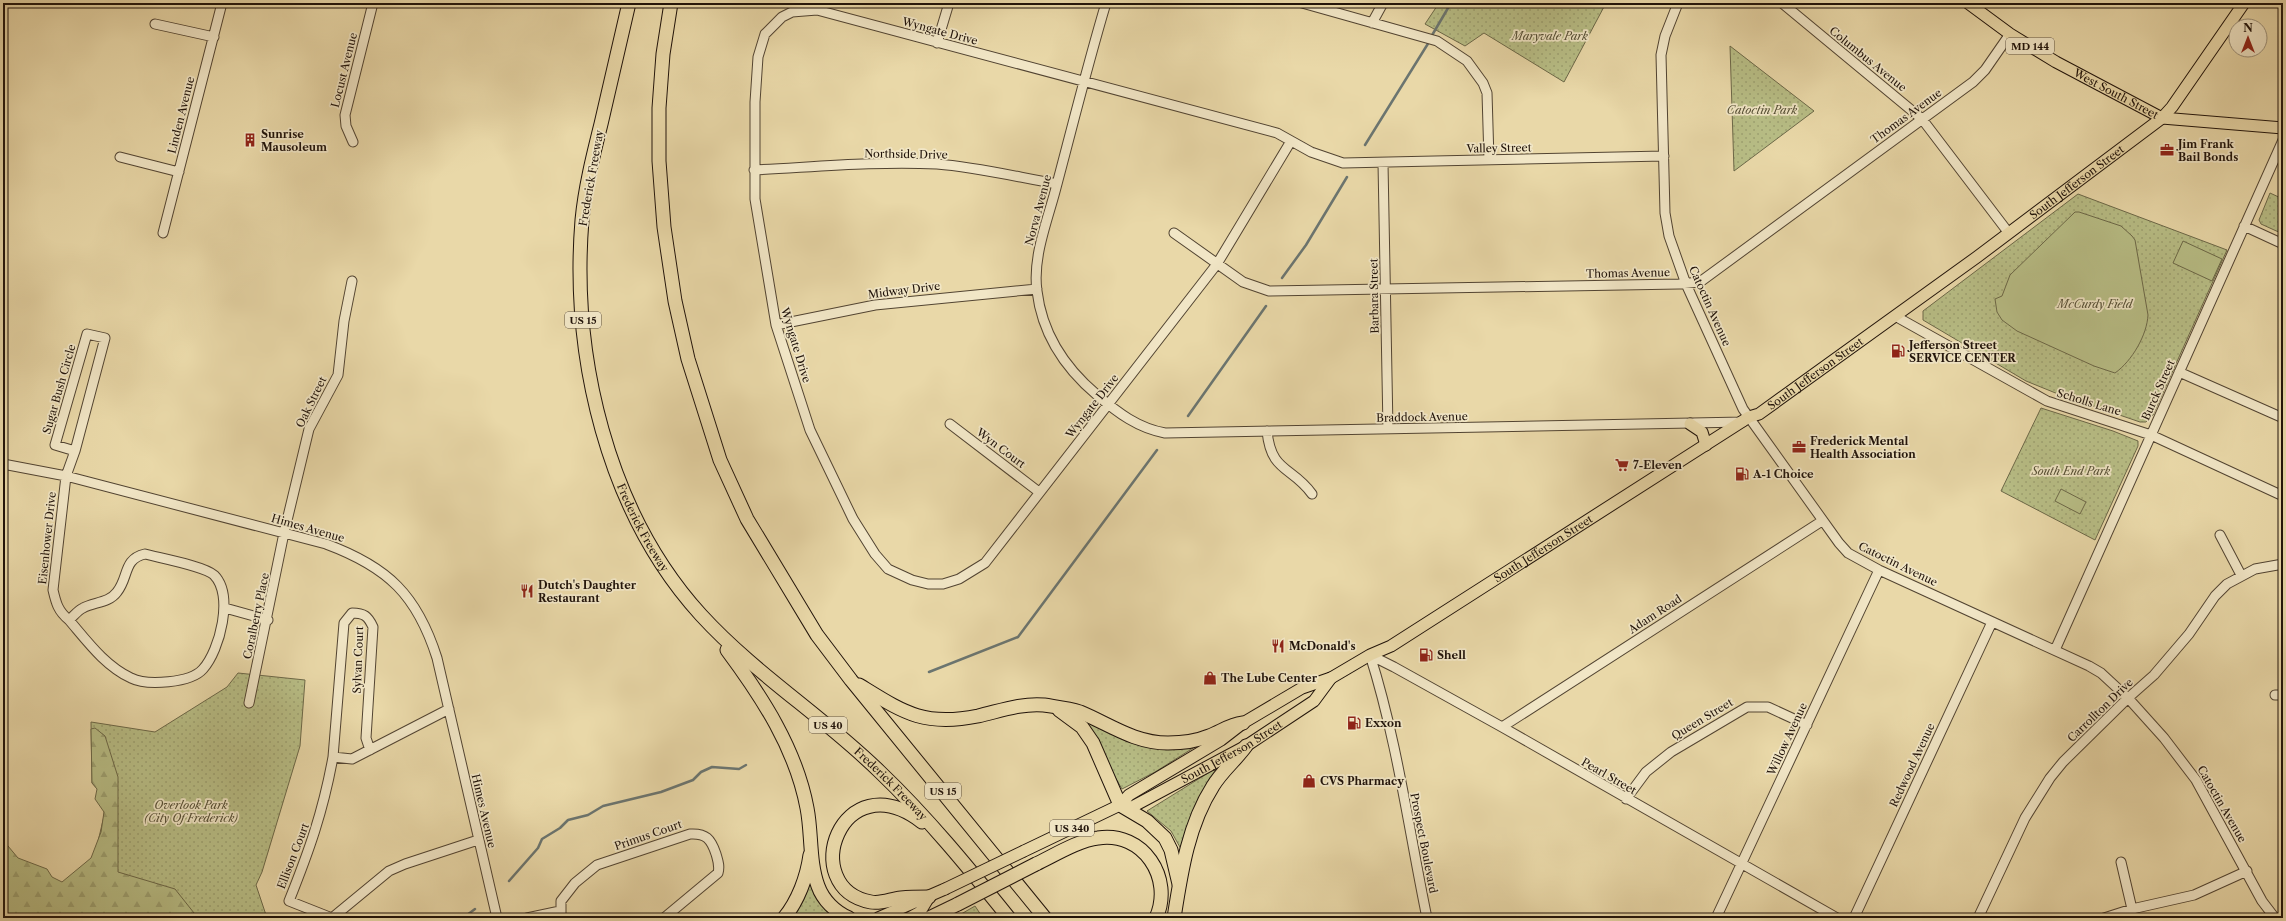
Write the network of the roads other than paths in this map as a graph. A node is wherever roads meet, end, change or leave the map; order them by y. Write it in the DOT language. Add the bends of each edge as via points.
graph roads {
  1 [pos="222,3"];
  2 [pos="373,3"];
  3 [pos="629,3"];
  4 [pos="671,3"];
  5 [pos="949,3"];
  6 [pos="1106,3"];
  7 [pos="1302,3"];
  8 [pos="1383,3"];
  9 [pos="1678,3"];
  10 [pos="1782,3"];
  11 [pos="1968,3"];
  12 [pos="2244,3"];
  13 [pos="1372,23"];
  14 [pos="155,24"];
  15 [pos="2010,34"];
  16 [pos="214,37"];
  17 [pos="937,43"];
  18 [pos="1083,81"];
  19 [pos="2162,118"];
  20 [pos="1922,119"];
  21 [pos="2283,128"];
  22 [pos="2283,140"];
  23 [pos="1291,141"];
  24 [pos="353,142"];
  25 [pos="1664,156"];
  26 [pos="120,157"];
  27 [pos="1489,160"];
  28 [pos="1336,162"];
  29 [pos="1383,163"];
  30 [pos="754,170"];
  31 [pos="179,172"];
  32 [pos="1057,184"];
  33 [pos="2244,226"];
  34 [pos="2008,232"];
  35 [pos="163,233"];
  36 [pos="1174,233"];
  37 [pos="2283,244"];
  38 [pos="1217,264"];
  39 [pos="352,281"];
  40 [pos="1686,284"];
  41 [pos="1037,289"];
  42 [pos="1386,289"];
  43 [pos="1895,316"];
  44 [pos="776,325"];
  45 [pos="2179,372"];
  46 [pos="1108,405"];
  47 [pos="2283,418"];
  48 [pos="1746,419"];
  49 [pos="950,424"];
  50 [pos="1690,424"];
  51 [pos="1388,429"];
  52 [pos="1268,431"];
  53 [pos="2151,435"];
  54 [pos="1706,445"];
  55 [pos="75,450"];
  56 [pos="3,464"];
  57 [pos="66,476"];
  58 [pos="1038,492"];
  59 [pos="1312,494"];
  60 [pos="2283,496"];
  61 [pos="1822,521"];
  62 [pos="284,533"];
  63 [pos="2220,536"];
  64 [pos="2283,564"];
  65 [pos="1879,570"];
  66 [pos="2241,575"];
  67 [pos="225,608"];
  68 [pos="701,615"];
  69 [pos="69,620"];
  70 [pos="268,620"];
  71 [pos="1992,622"];
  72 [pos="2055,650"];
  73 [pos="1370,655"];
  74 [pos="1331,678"];
  75 [pos="851,680"];
  76 [pos="2128,698"];
  77 [pos="250,703"];
  78 [pos="1056,707"];
  79 [pos="449,709"];
  80 [pos="1243,723"];
  81 [pos="1807,725"];
  82 [pos="1502,727"];
  83 [pos="1246,746"];
  84 [pos="370,750"];
  85 [pos="333,757"];
  86 [pos="1626,799"];
  87 [pos="1120,805"];
  88 [pos="478,840"];
  89 [pos="948,842"];
  90 [pos="812,843"];
  91 [pos="2121,862"];
  92 [pos="1742,865"];
  93 [pos="2247,872"];
  94 [pos="1179,884"];
  95 [pos="928,897"];
  96 [pos="1034,905"];
  97 [pos="2132,909"];
  98 [pos="560,915"];
  99 [pos="497,918"];
  100 [pos="527,918"];
  101 [pos="664,918"];
  102 [pos="784,918"];
  103 [pos="849,918"];
  104 [pos="878,918"];
  105 [pos="909,918"];
  106 [pos="928,918"];
  107 [pos="1009,918"];
  108 [pos="1045,918"];
  109 [pos="1052,918"];
  110 [pos="1156,918"];
  111 [pos="1174,918"];
  112 [pos="1427,918"];
  113 [pos="1716,918"];
  114 [pos="1837,918"];
  115 [pos="1854,918"];
  116 [pos="1978,918"];
  117 [pos="2104,918"];
  118 [pos="2275,918"];
  1 -- 16 [label="street, Linden Avenue"];
  2 -- 24 [label="street, Locust Avenue" via="345,116"];
  3 -- 68 [label="highway, Frederick Freeway / US 15" via="582,218 580,275 585,347 596,408 615,470 654,552 672,580"];
  4 -- 75 [label="highway, US 15" via="660,81 659,161 664,227 675,301 688,359 720,460 747,518 817,634"];
  5 -- 17 [label="street"];
  6 -- 18 [label="street, Norva Avenue"];
  7 -- 13 [label="street"];
  8 -- 13 [label="street"];
  9 -- 25 [label="street, Catoctin Avenue" via="1665,36 1661,55"];
  10 -- 20 [label="street, Columbus Avenue"];
  11 -- 15 [label="main road, West South Street / MD 144"];
  12 -- 19 [label="main road, South Jefferson Street"];
  13 -- 27 [label="street" via="1437,41 1456,52 1475,70 1486,93"];
  14 -- 16 [label="street"];
  15 -- 19 [label="main road, West South Street / MD 144" via="2056,62"];
  15 -- 20 [label="street, Thomas Avenue" via="1985,70 1973,82"];
  16 -- 31 [label="street, Linden Avenue"];
  17 -- 18 [label="street, Wyngate Drive"];
  17 -- 30 [label="street, Wyngate Drive" via="817,10 792,12 782,17 765,34 759,50"];
  18 -- 23 [label="street, Wyngate Drive" via="1277,133"];
  18 -- 32 [label="street, Norva Avenue"];
  19 -- 21 [label="main road, West South Street / MD 144"];
  19 -- 34 [label="main road, South Jefferson Street"];
  20 -- 34 [label="street, Columbus Avenue"];
  20 -- 40 [label="street, Thomas Avenue" via="1700,282"];
  22 -- 33 [label="street, Burck Street"];
  23 -- 28 [label="street, Wyngate Drive"];
  23 -- 38 [label="street, Wyngate Drive"];
  25 -- 27 [label="street, Valley Street"];
  25 -- 40 [label="street, Catoctin Avenue" via="1667,225"];
  26 -- 31 [label="street"];
  27 -- 29 [label="street, Valley Street"];
  28 -- 29 [label="street, Valley Street"];
  29 -- 42 [label="street, Barbara Street"];
  30 -- 32 [label="street, Northside Drive" via="893,163 938,164"];
  30 -- 44 [label="street, Wyngate Drive" via="757,220"];
  31 -- 35 [label="street, Linden Avenue"];
  32 -- 41 [label="street, Norva Avenue" via="1039,254"];
  33 -- 37 [label="street"];
  33 -- 45 [label="street, Burck Street"];
  34 -- 43 [label="main road, South Jefferson Street"];
  36 -- 38 [label="street, Thomas Avenue"];
  38 -- 42 [label="street, Thomas Avenue" via="1243,282 1269,291"];
  38 -- 46 [label="street, Wyngate Drive"];
  39 -- 62 [label="street, Oak Street" via="345,314 338,374 309,429"];
  40 -- 42 [label="street, Thomas Avenue"];
  40 -- 48 [label="street, Catoctin Avenue"];
  41 -- 44 [label="street, Midway Drive" via="875,305"];
  41 -- 46 [label="street, Norva Avenue" via="1049,334 1064,361 1076,376"];
  42 -- 51 [label="street, Barbara Street"];
  43 -- 48 [label="main road, South Jefferson Street" via="1759,414"];
  43 -- 53 [label="street, Scholls Lane" via="2047,401"];
  44 -- 58 [label="street, Wyngate Drive" via="810,430 853,519 875,554 888,569 928,584 943,584 959,579 985,563"];
  45 -- 47 [label="street"];
  45 -- 53 [label="street, Burck Street"];
  46 -- 52 [label="street, Braddock Avenue" via="1139,426 1160,432"];
  46 -- 58 [label="street, Wyngate Drive"];
  48 -- 50 [label="street, Braddock Avenue"];
  48 -- 54 [label="main road, South Jefferson Street"];
  48 -- 61 [label="street, Catoctin Avenue"];
  49 -- 58 [label="street, Wyn Court"];
  50 -- 51 [label="street, Braddock Avenue"];
  50 -- 54 [label="main road" via="1702,432"];
  51 -- 52 [label="street, Braddock Avenue"];
  52 -- 59 [label="street" via="1273,457"];
  53 -- 60 [label="street, Scholls Lane"];
  53 -- 72 [label="street, Burck Street"];
  54 -- 73 [label="main road, South Jefferson Street" via="1391,646"];
  55 -- 55 [label="street, Sugar Bush Circle" via="55,445 87,334 105,338"];
  55 -- 57 [label="street, Sugar Bush Circle"];
  56 -- 57 [label="street, Himes Avenue"];
  57 -- 62 [label="street, Himes Avenue"];
  57 -- 69 [label="street, Eisenhower Drive" via="53,590 56,605"];
  61 -- 65 [label="street, Catoctin Avenue" via="1848,552"];
  61 -- 82 [label="street, Adam Road"];
  62 -- 70 [label="street, Coralberry Place"];
  62 -- 79 [label="street, Himes Avenue" via="355,554 392,580 420,613 428,631"];
  63 -- 66 [label="street"];
  64 -- 66 [label="street, Carrollton Drive" via="2263,566"];
  65 -- 71 [label="street, Catoctin Avenue"];
  65 -- 81 [label="street, Willow Avenue"];
  66 -- 76 [label="street, Carrollton Drive" via="2218,593 2154,675"];
  67 -- 69 [label="street, Eisenhower Drive" via="219,583 207,570 145,554 130,561 125,580 117,594 103,602 83,608"];
  67 -- 69 [label="street, Eisenhower Drive" via="217,638 203,669 184,680 168,682 131,679 97,653"];
  67 -- 70 [label="street"];
  68 -- 89 [label="highway, Frederick Freeway / US 40" via="757,670 820,718 880,772"];
  68 -- 90 [label="highway, US 15" via="740,667 780,732 801,777"];
  70 -- 77 [label="street, Coralberry Place"];
  71 -- 72 [label="street, Catoctin Avenue"];
  71 -- 115 [label="street, Redwood Avenue"];
  72 -- 76 [label="street, Catoctin Avenue" via="2101,673"];
  73 -- 74 [label="main road, South Jefferson Street"];
  73 -- 82 [label="street, Pearl Street"];
  73 -- 112 [label="street, Prospect Boulevard" via="1395,756"];
  74 -- 80 [label="main road, South Jefferson Street" via="1302,688"];
  74 -- 83 [label="main road, South Jefferson Street" via="1314,701"];
  75 -- 78 [label="highway" via="892,706 929,718 962,718 1018,706"];
  75 -- 96 [label="highway, US 15"];
  76 -- 93 [label="street, Catoctin Avenue" via="2164,738 2196,780"];
  76 -- 116 [label="street, Carrollton Drive" via="2063,762 2038,795"];
  78 -- 80 [label="highway" via="1078,711 1134,737 1158,743 1210,736 1228,725"];
  78 -- 87 [label="highway" via="1082,727 1093,743"];
  79 -- 84 [label="street"];
  79 -- 88 [label="street, Himes Avenue"];
  80 -- 87 [label="main road, South Jefferson Street" via="1221,740 1129,794"];
  81 -- 86 [label="street, Queen Street" via="1768,707 1747,707 1671,752 1646,772"];
  81 -- 92 [label="street, Willow Avenue"];
  82 -- 86 [label="street, Pearl Street"];
  83 -- 87 [label="main road, South Jefferson Street" via="1132,807"];
  83 -- 94 [label="highway" via="1214,784 1204,801 1191,833"];
  84 -- 85 [label="street" via="352,759"];
  84 -- 85 [label="street, Sylvan Court" via="366,738 373,627 369,617 361,613 352,613 344,622"];
  85 -- 88 [label="street, Ellison Court" via="326,797 315,834 288,901 332,918 389,872 405,864"];
  86 -- 92 [label="street, Pearl Street"];
  87 -- 94 [label="highway" via="1147,821 1164,838 1171,850"];
  87 -- 95 [label="main road, South Jefferson Street / US 340, bridge"];
  88 -- 99 [label="street, Himes Avenue"];
  89 -- 95 [label="highway" via="910,815 895,807 884,805 854,813 840,828 835,838 832,858 834,869 838,878 852,894 878,903 900,898"];
  89 -- 107 [label="highway, Frederick Freeway / US 40"];
  90 -- 102 [label="highway, US 15" via="800,891"];
  90 -- 103 [label="highway" via="820,890 835,909"];
  91 -- 97 [label="street"];
  92 -- 113 [label="street, Willow Avenue"];
  92 -- 114 [label="street, Pearl Street"];
  93 -- 97 [label="street" via="2194,895"];
  93 -- 118 [label="street, Catoctin Avenue" via="2262,901"];
  94 -- 111 [label="highway"];
  95 -- 104 [label="main road, US 340"];
  95 -- 105 [label="main road" via="920,912"];
  96 -- 108 [label="highway"];
  96 -- 109 [label="highway, US 15"];
  97 -- 117 [label="street"];
  98 -- 100 [label="street, Primus Court"];
  98 -- 101 [label="street, Primus Court" via="561,901 567,892 597,866 690,834 700,833 713,843 720,867 718,873"];
  106 -- 110 [label="highway, bridge" via="1093,838 1110,837 1129,842 1145,852 1159,874 1162,899"];
}
